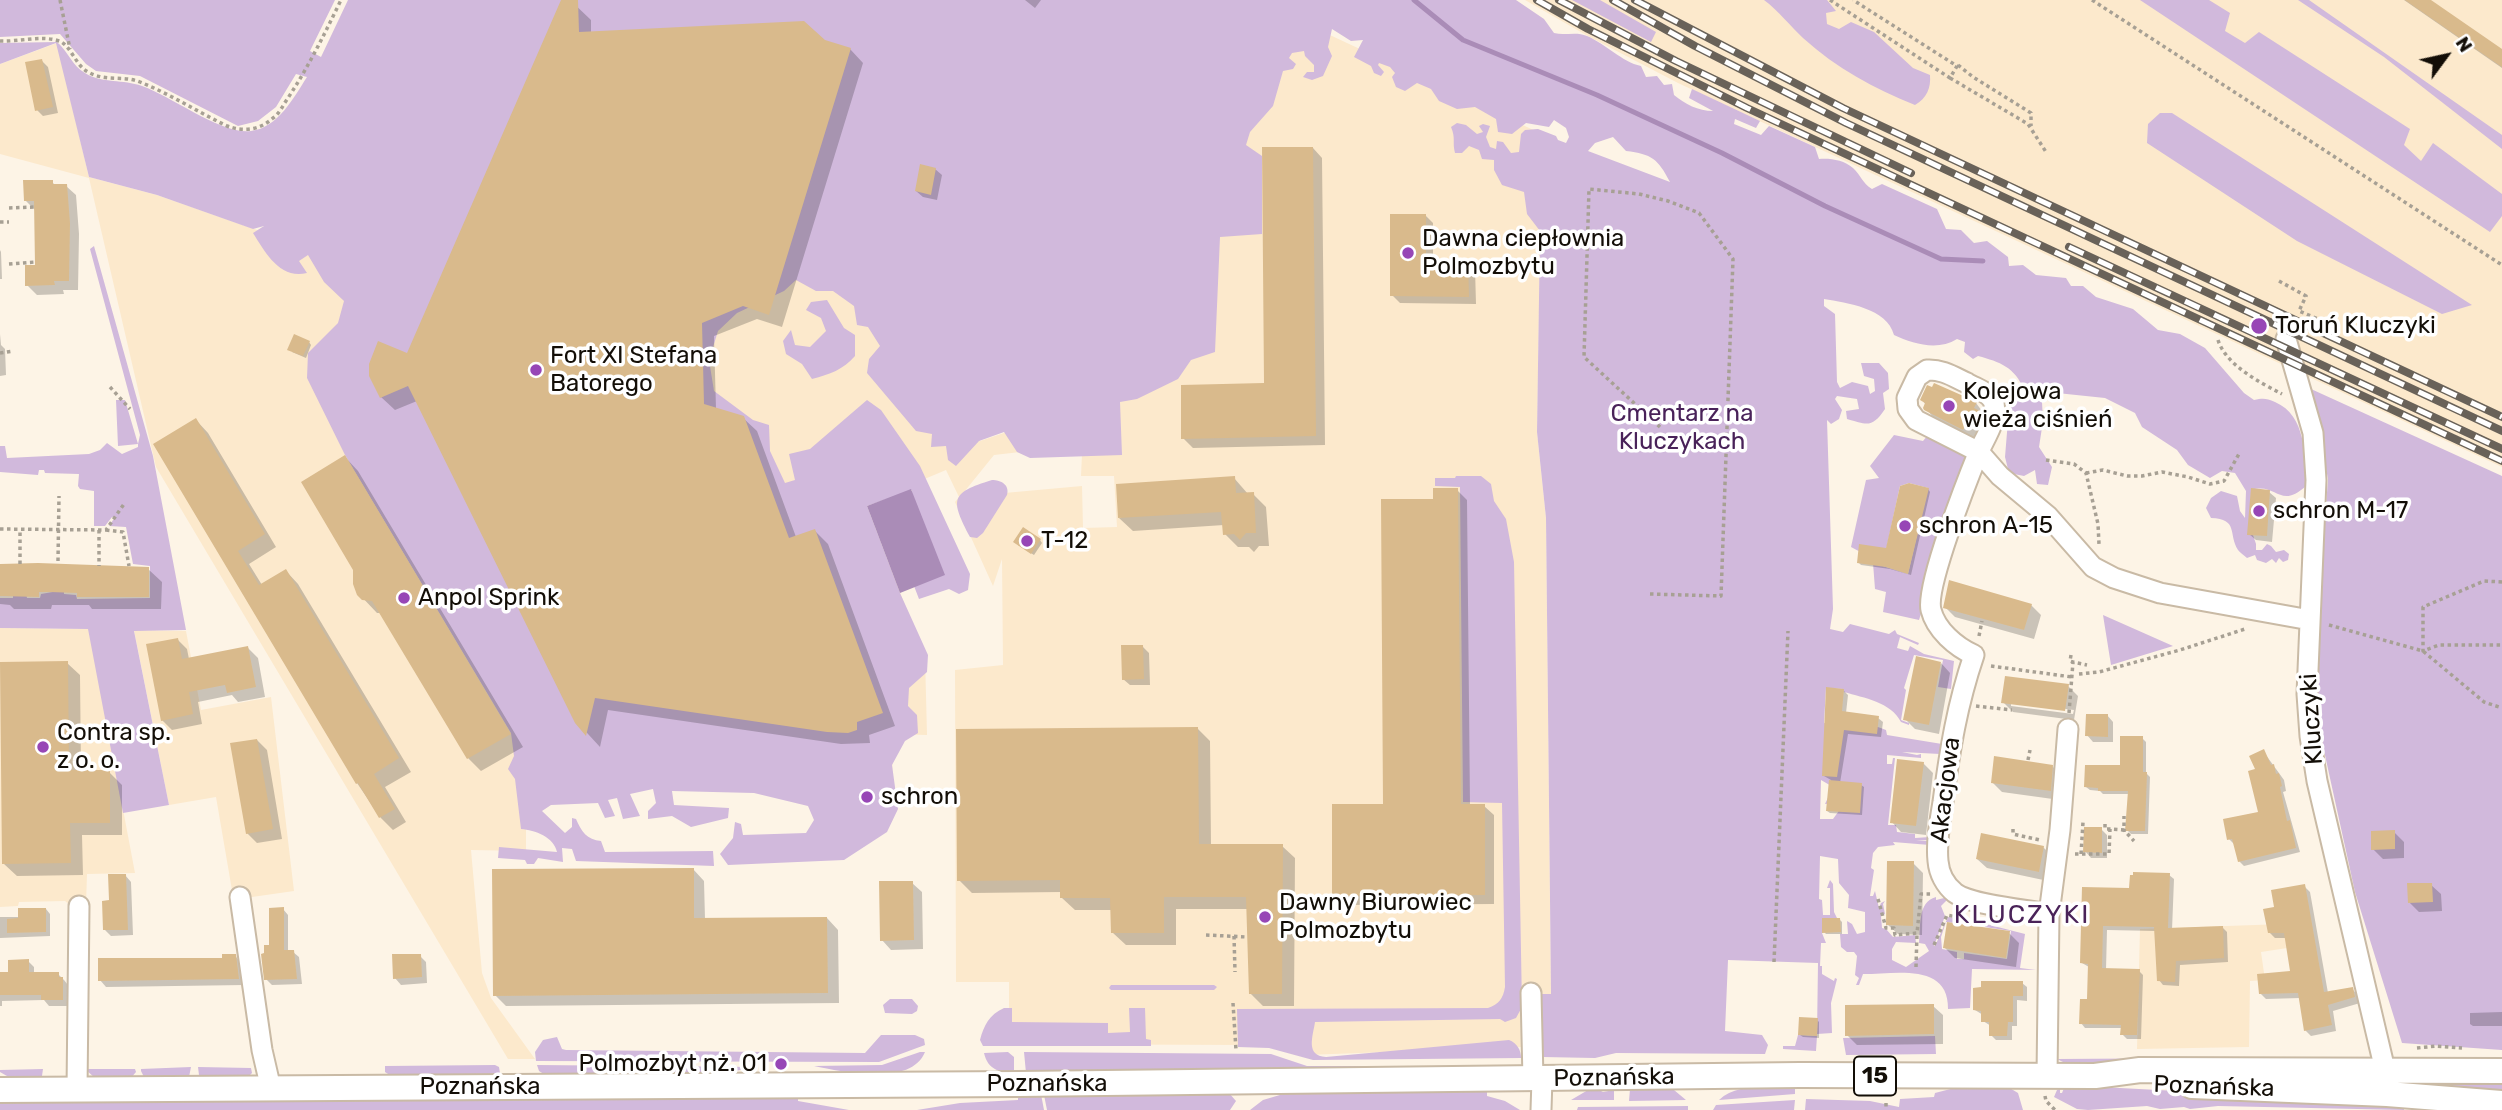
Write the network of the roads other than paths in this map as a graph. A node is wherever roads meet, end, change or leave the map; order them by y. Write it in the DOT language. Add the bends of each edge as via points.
graph roads {
  1 [pos="2286,339"];
  2 [pos="1979,452"];
  3 [pos="2310,620"];
  4 [pos="2068,729"];
  5 [pos="240,897"];
  6 [pos="79,906"];
  7 [pos="2049,914"];
  8 [pos="1531,993"];
  9 [pos="2502,1071"];
  10 [pos="2047,1076"];
  11 [pos="1537,1079"];
  12 [pos="2386,1082"];
  13 [pos="271,1089"];
  14 [pos="0,1090"];
  15 [pos="77,1090"];
  16 [pos="2502,1103"];
  17 [pos="1541,1110"];
  1 -- 3 [label="street, Kluczyki" via="2313,433 2316,480"];
  2 -- 2 [label="street" via="1916,420 1907,403 1911,387 1922,373 1939,370 1991,397 1995,411"];
  2 -- 3 [label="street" via="2100,571 2160,593"];
  2 -- 7 [label="street, Akacjowa" via="1930,597 1937,623 1952,641 1974,654 1951,738 1938,851 1942,876 1956,894"];
  3 -- 12 [label="street, Kluczyki" via="2307,694 2313,760"];
  4 -- 7 [label="street"];
  5 -- 13 [label="street" via="261,1050"];
  6 -- 15 [label="street"];
  7 -- 10 [label="street"];
  8 -- 11 [label="street"];
  9 -- 12 [label="main road, Poznańska / 15"];
  10 -- 11 [label="main road, Poznańska / 15"];
  10 -- 12 [label="main road, Poznańska / 15" via="2095,1076 2140,1084"];
  11 -- 13 [label="main road, Poznańska / 15"];
  11 -- 17 [label="street"];
  12 -- 16 [label="main road, Poznańska / 15"];
  13 -- 15 [label="main road, Poznańska / 15"];
  14 -- 15 [label="main road, Poznańska / 15"];
}
